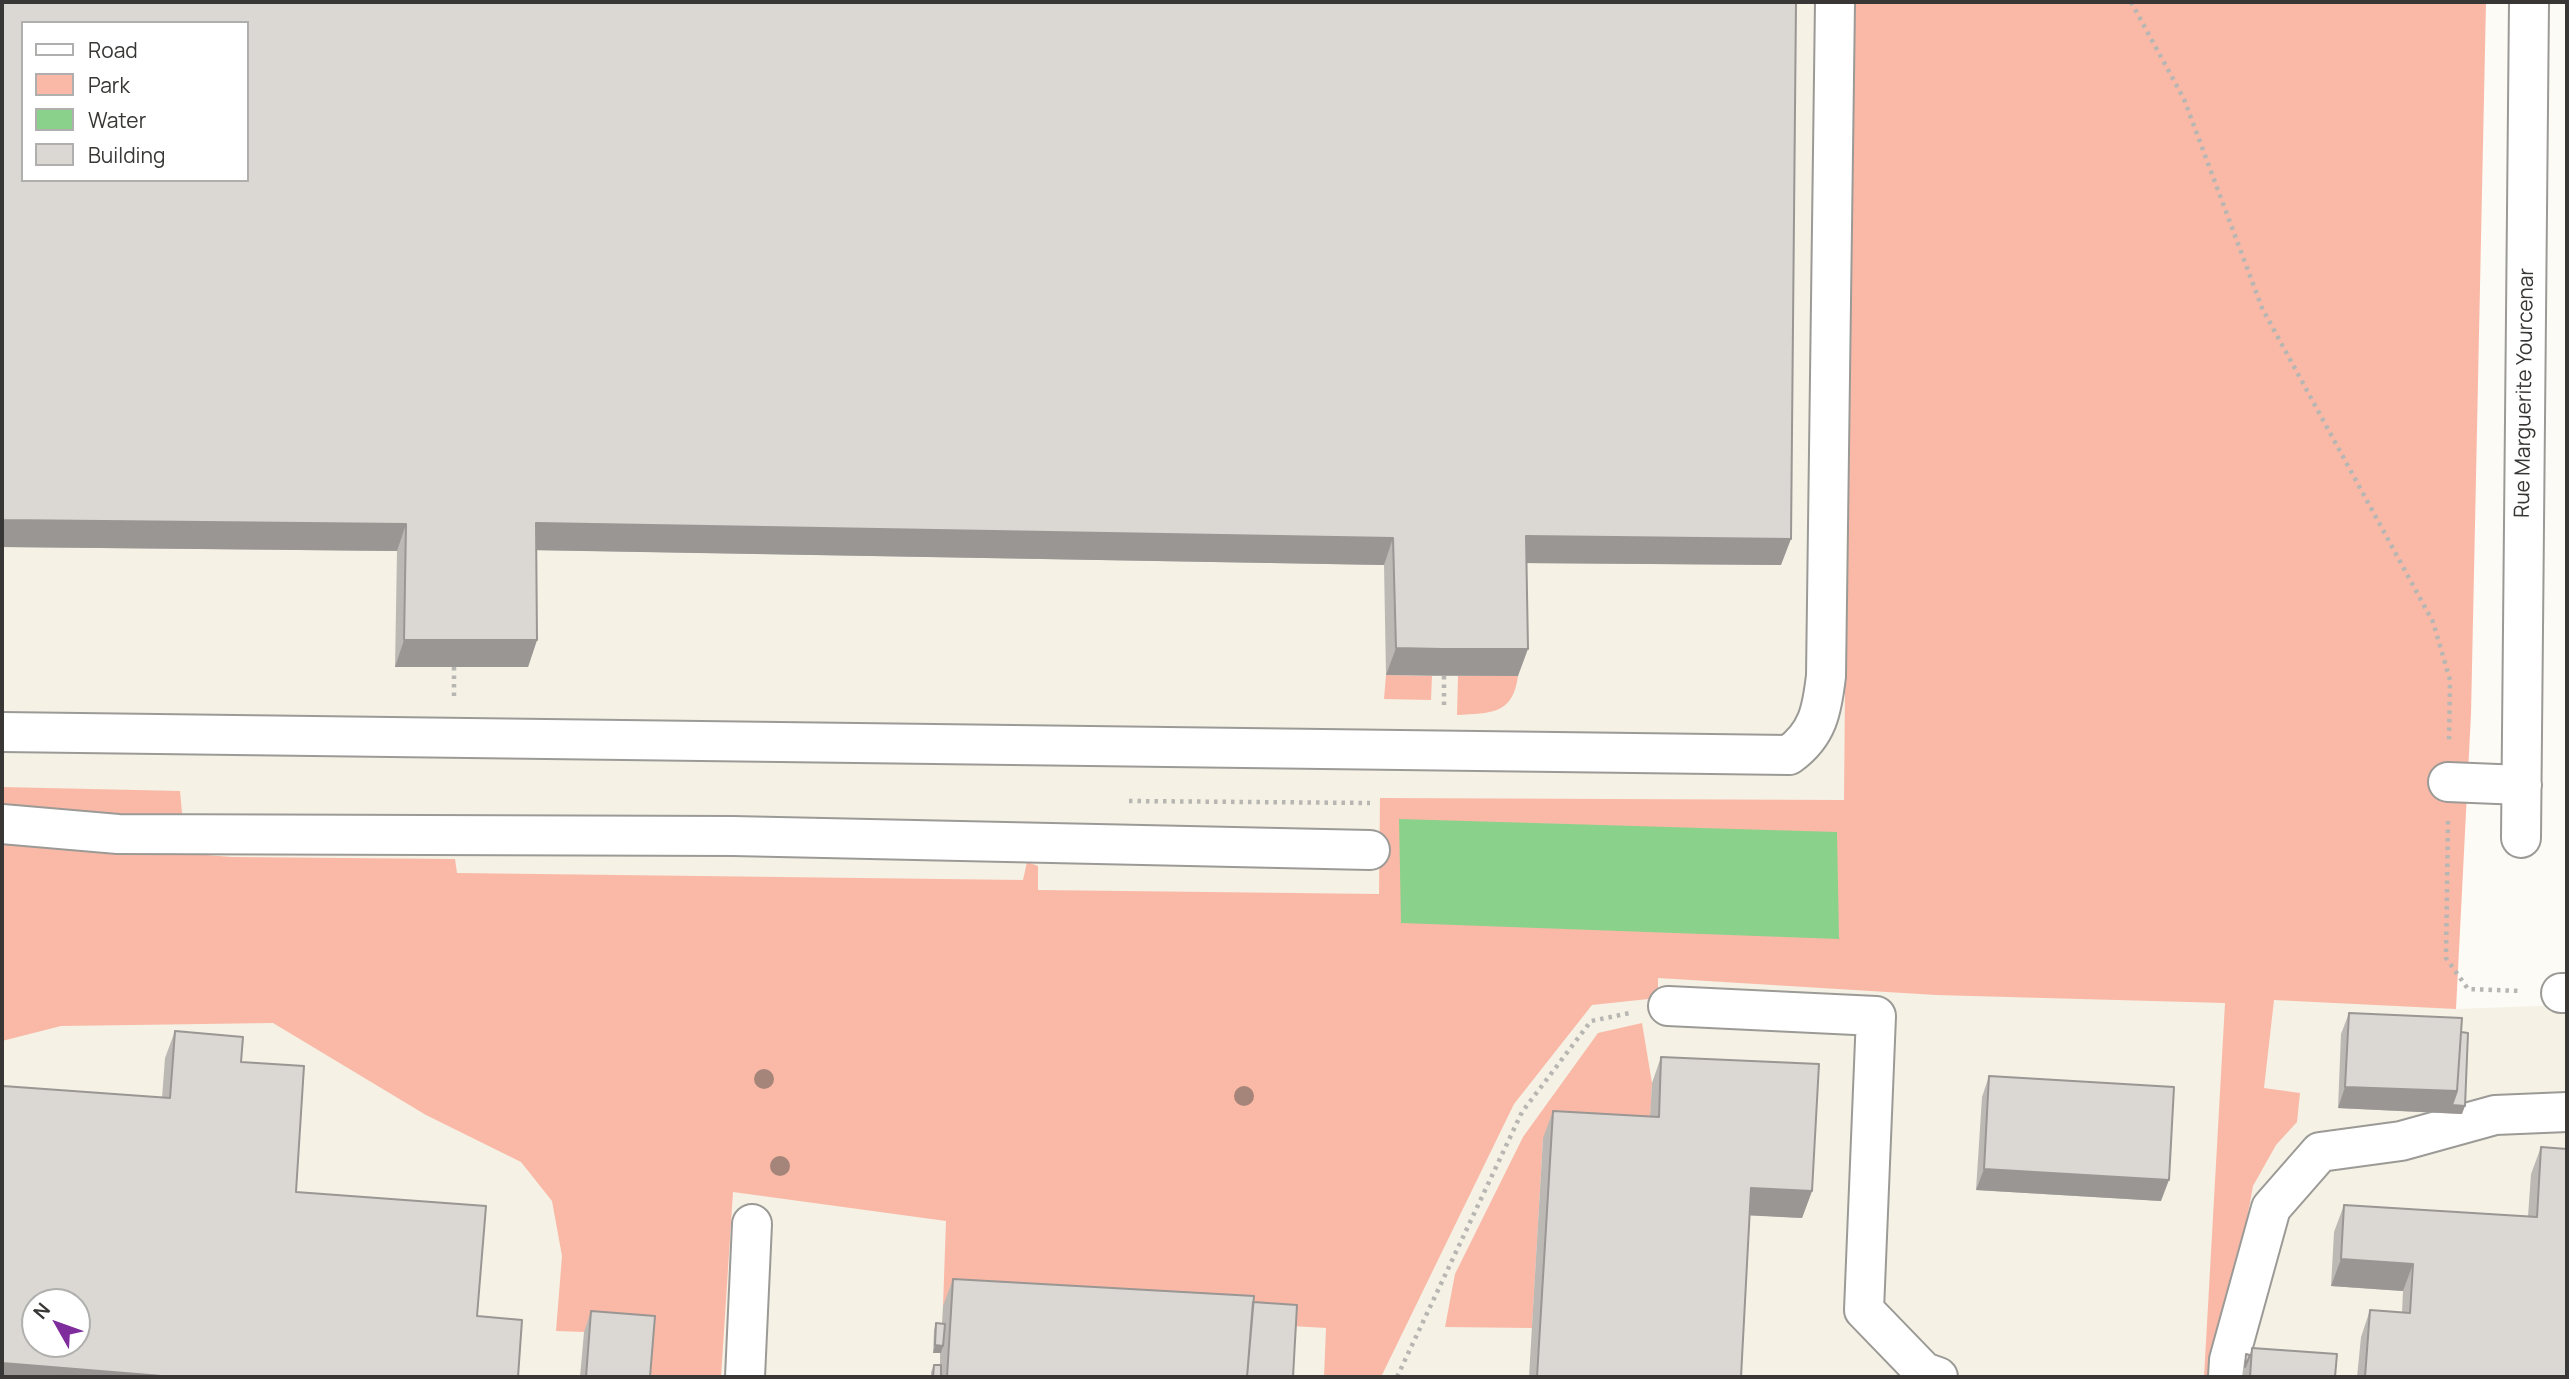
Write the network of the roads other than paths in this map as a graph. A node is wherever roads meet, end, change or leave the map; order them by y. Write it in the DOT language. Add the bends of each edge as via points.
graph roads {
  1 [pos="1835,2"];
  2 [pos="2529,2"];
  3 [pos="2,732"];
  4 [pos="2448,782"];
  5 [pos="2522,785"];
  6 [pos="2,824"];
  7 [pos="2521,838"];
  8 [pos="1370,850"];
  9 [pos="1668,1006"];
  10 [pos="2567,1112"];
  11 [pos="752,1224"];
  12 [pos="745,1377"];
  13 [pos="1938,1377"];
  14 [pos="2228,1377"];
  1 -- 3 [label="street" via="1826,676 1821,718 1805,744 1789,755"];
  2 -- 5 [label="street, Rue Marguerite Yourcenar"];
  4 -- 5 [label="street"];
  5 -- 7 [label="street, Rue Marguerite Yourcenar"];
  6 -- 8 [label="street" via="118,834 746,837"];
  9 -- 13 [label="street" via="1876,1016 1864,1310 1924,1372"];
  10 -- 14 [label="street" via="2495,1115 2400,1141 2320,1153 2271,1208"];
  11 -- 12 [label="street"];
}
